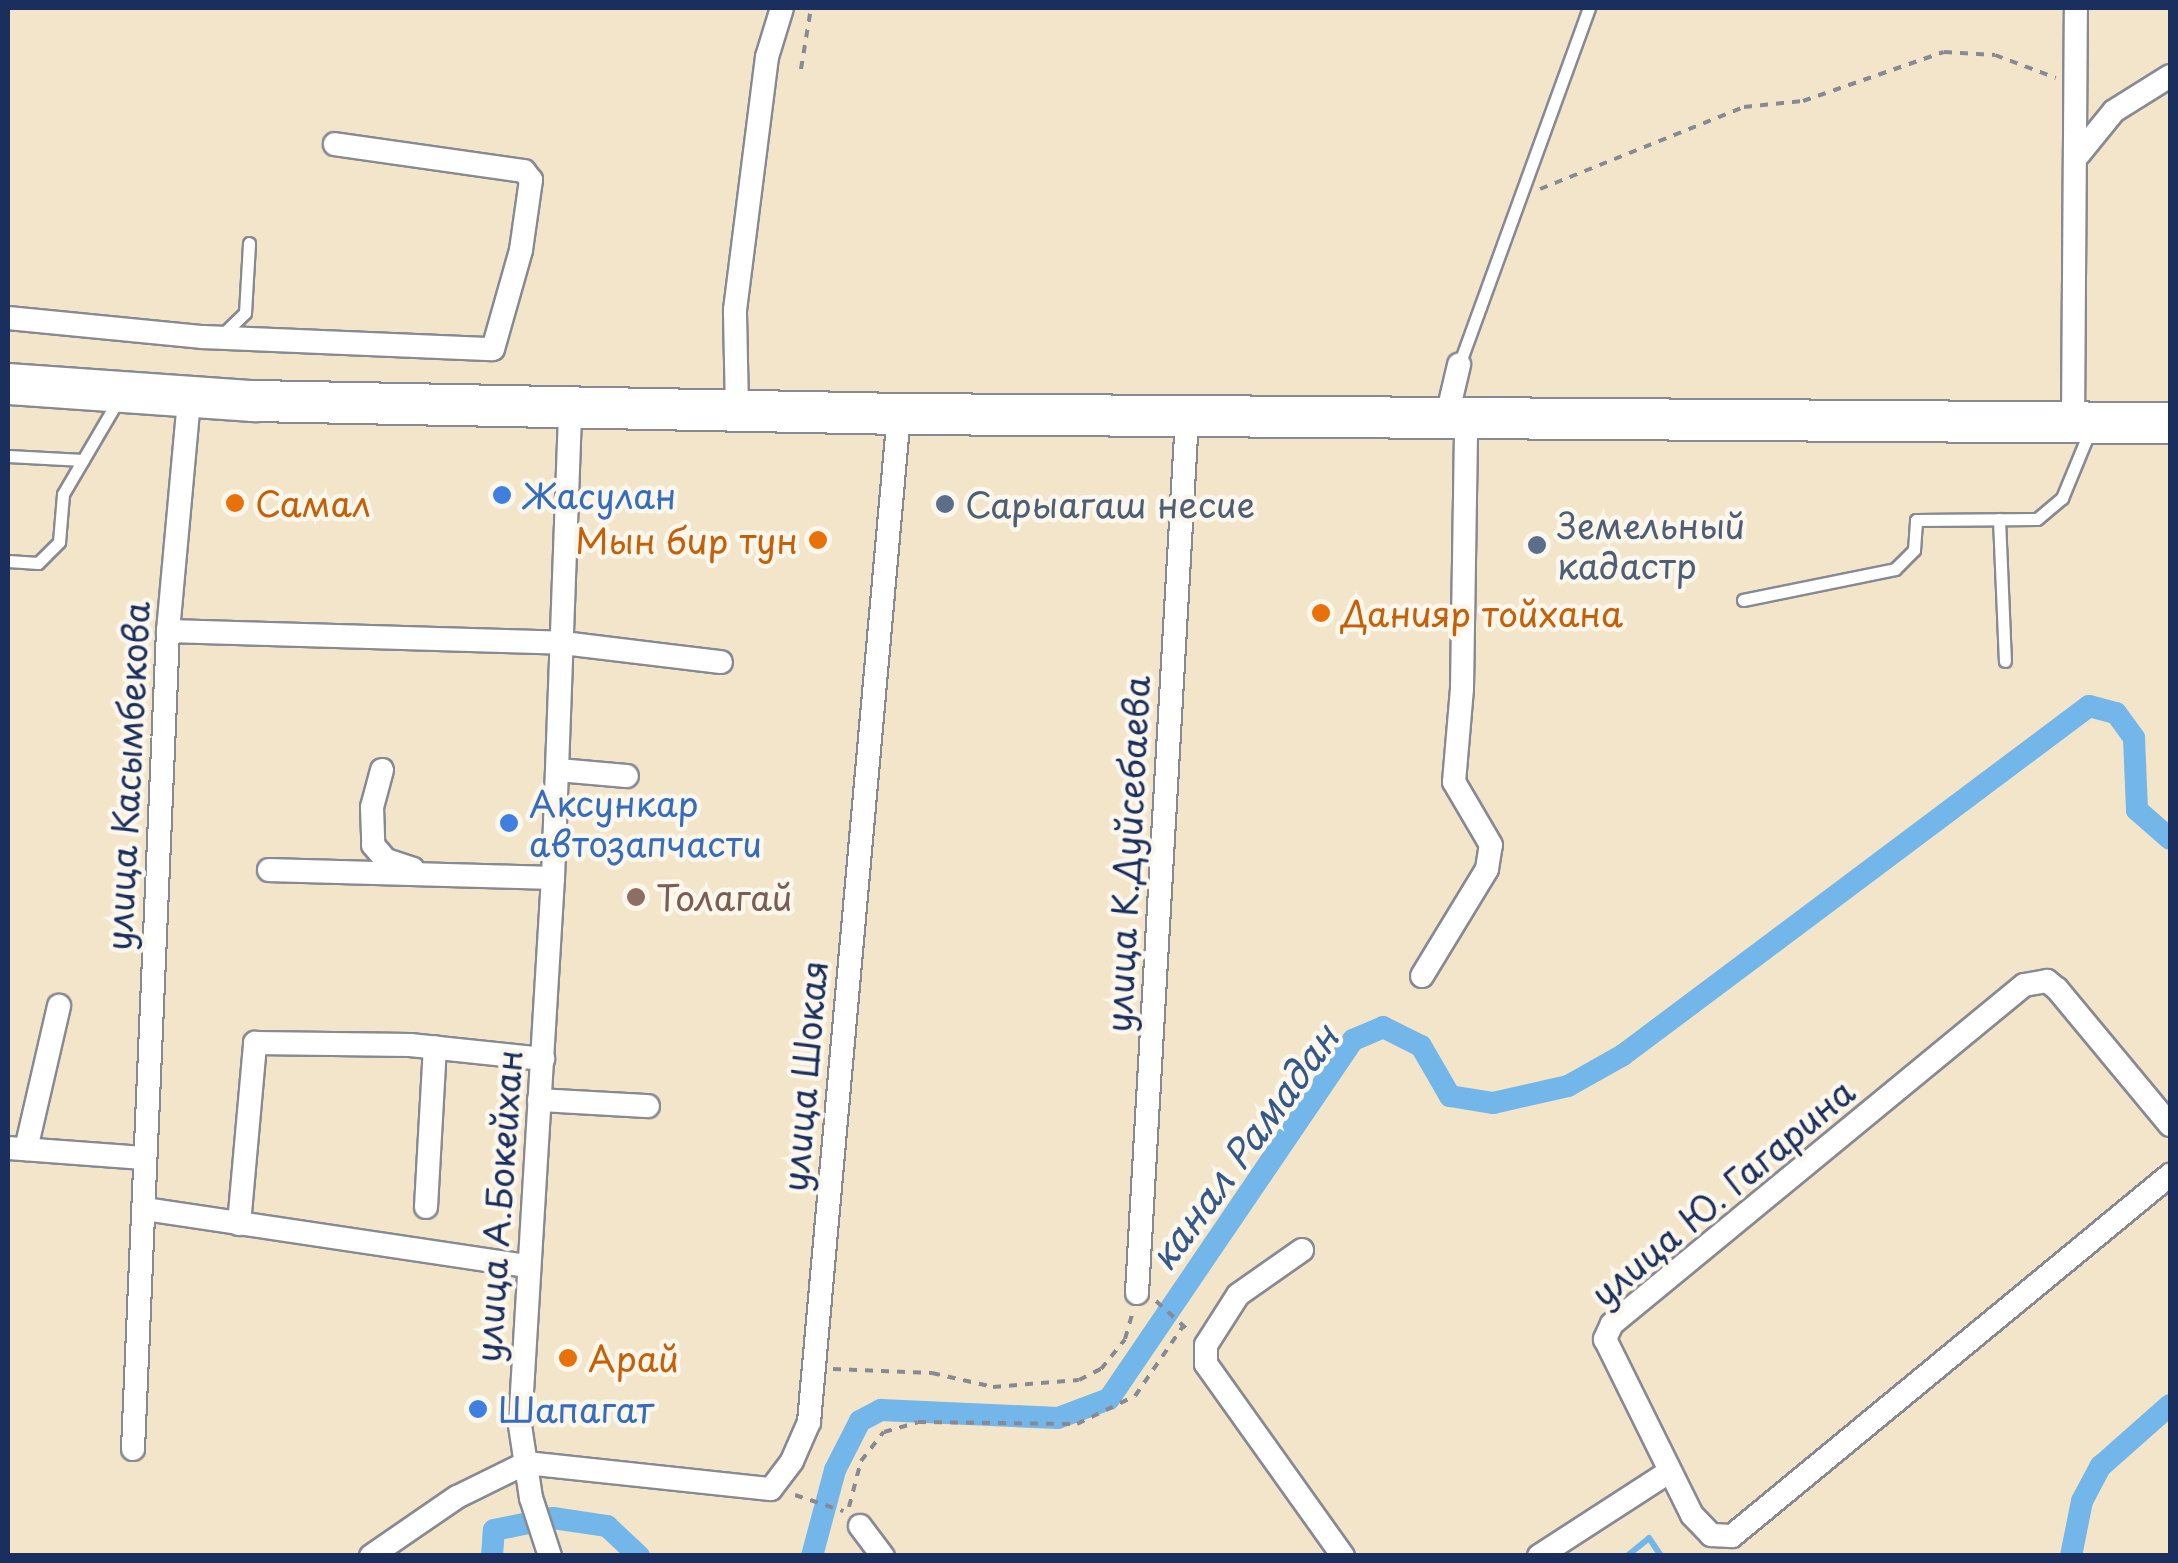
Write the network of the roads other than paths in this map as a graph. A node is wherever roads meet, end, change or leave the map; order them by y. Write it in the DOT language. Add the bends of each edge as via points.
graph roads {
  1 [pos="782,8"];
  2 [pos="1590,8"];
  3 [pos="2076,8"];
  4 [pos="2170,76"];
  5 [pos="335,144"];
  6 [pos="2079,154"];
  7 [pos="249,243"];
  8 [pos="8,318"];
  9 [pos="219,337"];
  10 [pos="1459,365"];
  11 [pos="8,384"];
  12 [pos="121,394"];
  13 [pos="189,398"];
  14 [pos="570,406"];
  15 [pos="737,410"];
  16 [pos="899,414"];
  17 [pos="1188,418"];
  18 [pos="1456,420"];
  19 [pos="2083,422"];
  20 [pos="2170,423"];
  21 [pos="8,456"];
  22 [pos="83,460"];
  23 [pos="1999,519"];
  24 [pos="8,561"];
  25 [pos="1743,600"];
  26 [pos="168,632"];
  27 [pos="562,643"];
  28 [pos="2006,661"];
  29 [pos="721,662"];
  30 [pos="382,770"];
  31 [pos="558,770"];
  32 [pos="627,776"];
  33 [pos="269,870"];
  34 [pos="430,875"];
  35 [pos="553,878"];
  36 [pos="1422,976"];
  37 [pos="60,1006"];
  38 [pos="435,1048"];
  39 [pos="543,1060"];
  40 [pos="540,1100"];
  41 [pos="648,1106"];
  42 [pos="2170,1125"];
  43 [pos="17,1148"];
  44 [pos="143,1158"];
  45 [pos="2170,1175"];
  46 [pos="426,1207"];
  47 [pos="145,1209"];
  48 [pos="238,1224"];
  49 [pos="1302,1250"];
  50 [pos="525,1266"];
  51 [pos="1136,1293"];
  52 [pos="133,1449"];
  53 [pos="526,1463"];
  54 [pos="1669,1472"];
  55 [pos="854,1520"];
  56 [pos="546,1546"];
  57 [pos="371,1556"];
  58 [pos="883,1556"];
  59 [pos="1343,1556"];
  60 [pos="1539,1556"];
  1 -- 15 [label="street" via="767,56 736,310"];
  2 -- 10 [label="lane"];
  3 -- 6 [label="street"];
  4 -- 6 [label="street" via="2114,111"];
  5 -- 9 [label="street" via="524,171 531,180 521,250 498,342 487,352"];
  6 -- 19 [label="street"];
  7 -- 9 [label="lane" via="245,312"];
  8 -- 9 [label="street"];
  10 -- 18 [label="street"];
  11 -- 12 [label="highway"];
  12 -- 13 [label="highway"];
  12 -- 22 [label="lane"];
  13 -- 14 [label="highway"];
  13 -- 26 [label="street, улица Касымбекова"];
  14 -- 15 [label="highway"];
  14 -- 27 [label="street, улица А.Бокейхан"];
  15 -- 16 [label="highway"];
  16 -- 17 [label="highway"];
  16 -- 53 [label="street, улица Шокая" via="809,1422 771,1489"];
  17 -- 18 [label="highway"];
  17 -- 51 [label="street, улица К.Дуйсебаева"];
  18 -- 19 [label="highway"];
  18 -- 36 [label="street" via="1454,782 1491,845 1486,869"];
  19 -- 20 [label="highway"];
  19 -- 23 [label="lane" via="2062,498 2038,519"];
  21 -- 22 [label="lane"];
  22 -- 24 [label="lane" via="63,494 59,542 38,563"];
  23 -- 25 [label="lane" via="1916,520 1914,550 1895,569"];
  23 -- 28 [label="lane"];
  26 -- 27 [label="street"];
  26 -- 44 [label="street, улица Касымбекова"];
  27 -- 29 [label="street"];
  27 -- 31 [label="street, улица А.Бокейхан"];
  30 -- 34 [label="street" via="372,807 374,845 386,860"];
  31 -- 32 [label="street"];
  31 -- 35 [label="street, улица А.Бокейхан"];
  33 -- 34 [label="street"];
  34 -- 35 [label="street"];
  35 -- 39 [label="street, улица А.Бокейхан"];
  37 -- 43 [label="street"];
  38 -- 39 [label="street"];
  38 -- 46 [label="street"];
  38 -- 48 [label="street" via="255,1043"];
  39 -- 40 [label="street, улица А.Бокейхан"];
  40 -- 41 [label="street"];
  40 -- 50 [label="street, улица А.Бокейхан"];
  42 -- 54 [label="street, улица Ю. Гагарина" via="2057,988 2047,982 2024,985 1608,1330 1605,1339"];
  43 -- 44 [label="street"];
  44 -- 47 [label="street, улица Касымбекова"];
  45 -- 54 [label="street, улица Ю. Гагарина" via="1732,1536 1703,1530"];
  47 -- 48 [label="street"];
  47 -- 52 [label="street, улица Касымбекова"];
  48 -- 50 [label="street"];
  49 -- 59 [label="street" via="1238,1295 1206,1345 1213,1381"];
  50 -- 53 [label="street, улица А.Бокейхан" via="520,1425"];
  53 -- 56 [label="street, улица А.Бокейхан"];
  53 -- 57 [label="street" via="457,1497"];
  54 -- 60 [label="street"];
  55 -- 58 [label="street"];
}
